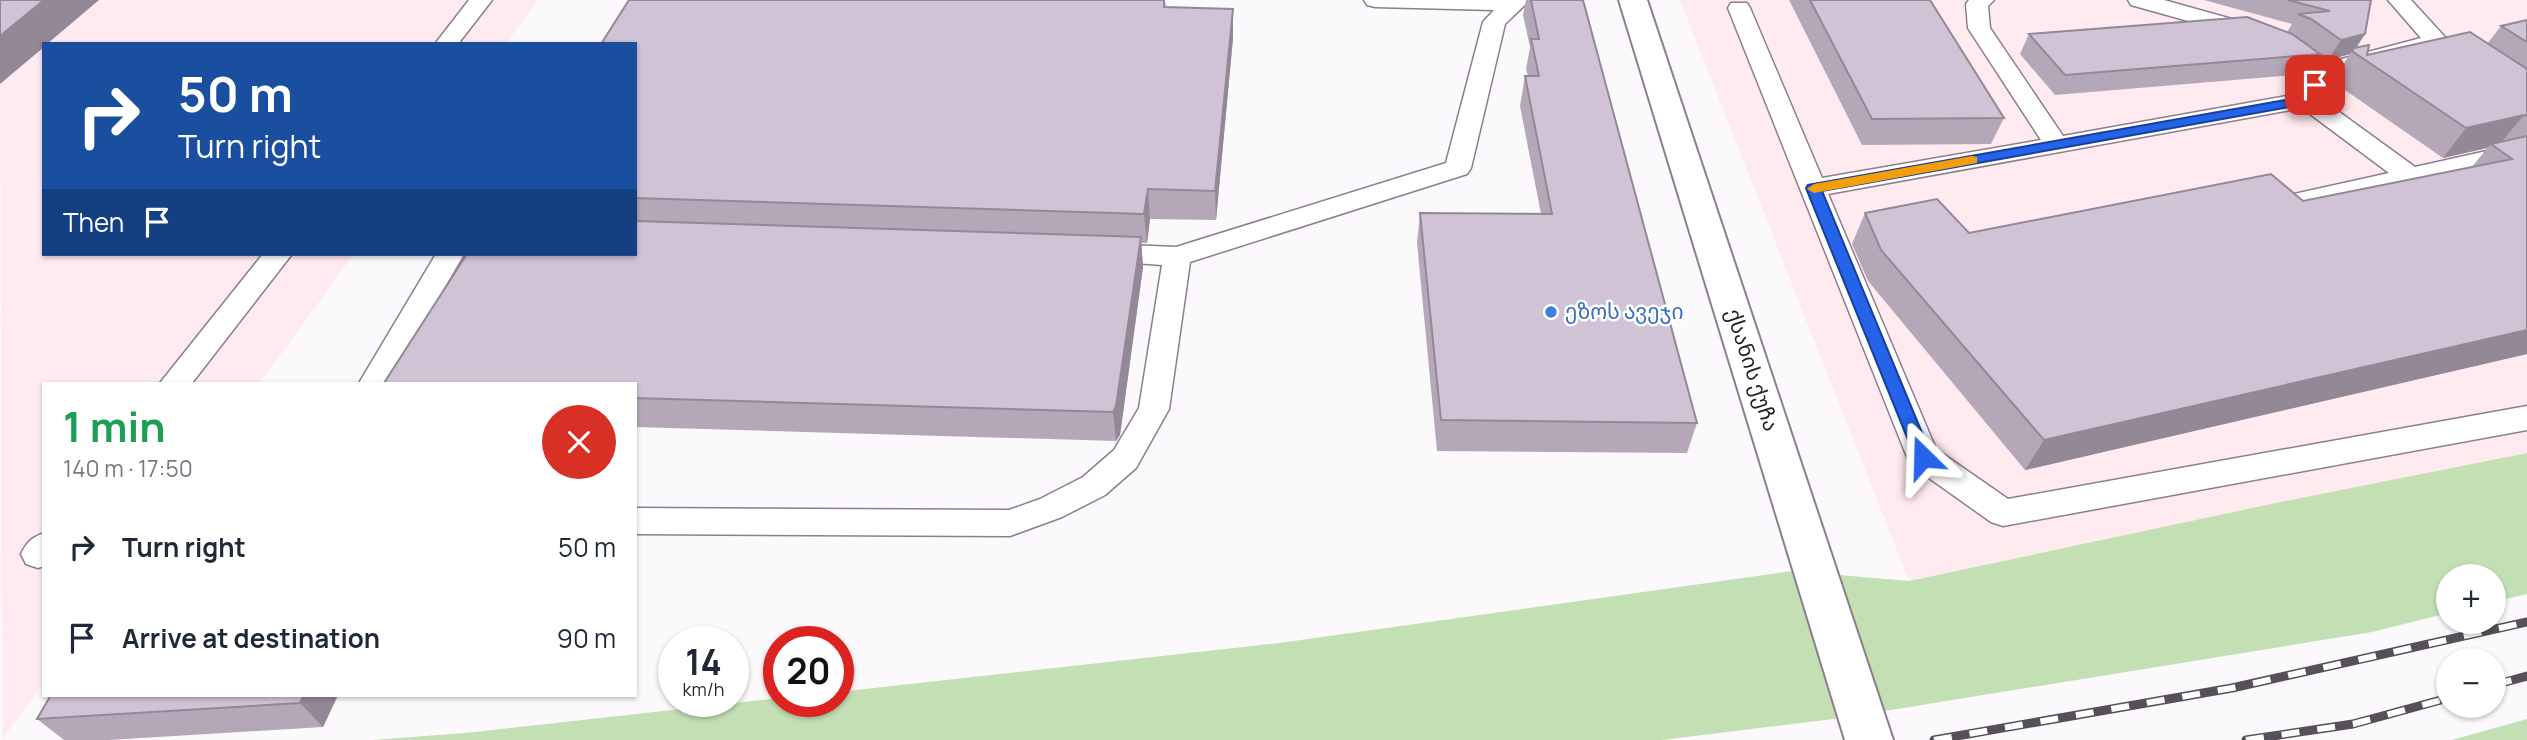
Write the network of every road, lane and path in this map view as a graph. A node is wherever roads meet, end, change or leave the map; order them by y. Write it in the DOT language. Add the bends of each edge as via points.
graph roads {
  1 [pos="481,0"];
  2 [pos="1375,0"];
  3 [pos="1633,0"];
  4 [pos="1983,0"];
  5 [pos="2139,0"];
  6 [pos="2399,0"];
  7 [pos="1517,2"];
  8 [pos="1739,8"];
  9 [pos="2264,36"];
  10 [pos="2436,41"];
  11 [pos="448,42"];
  12 [pos="2300,54"];
  13 [pos="2459,56"];
  14 [pos="2323,71"];
  15 [pos="2306,100"];
  16 [pos="2057,145"];
  17 [pos="2500,156"];
  18 [pos="2410,176"];
  19 [pos="1813,188"];
  20 [pos="2276,206"];
  21 [pos="1080,253"];
  22 [pos="276,256"];
  23 [pos="449,256"];
  24 [pos="1177,256"];
  25 [pos="176,382"];
  26 [pos="375,382"];
  27 [pos="2527,418"];
  28 [pos="637,521"];
  29 [pos="1868,740"];
  1 -- 11 [label="lane"];
  2 -- 7 [label="lane"];
  3 -- 29 [label="main road, ქსანის ქუჩა"];
  4 -- 16 [label="lane" via="1978,4 1979,29"];
  5 -- 9 [label="lane"];
  6 -- 10 [label="lane"];
  7 -- 24 [label="lane" via="1494,22 1458,168"];
  8 -- 19 [label="lane"];
  10 -- 13 [label="lane"];
  10 -- 14 [label="lane"];
  12 -- 14 [label="lane"];
  14 -- 15 [label="lane"];
  15 -- 16 [label="lane"];
  15 -- 18 [label="lane"];
  16 -- 19 [label="lane"];
  17 -- 18 [label="lane"];
  18 -- 20 [label="lane"];
  19 -- 27 [label="lane" via="1923,457 2003,513"];
  21 -- 24 [label="lane"];
  22 -- 25 [label="lane"];
  23 -- 26 [label="lane"];
  24 -- 28 [label="lane" via="1154,409 1125,459 1094,486 1051,508 1010,523"];
}
